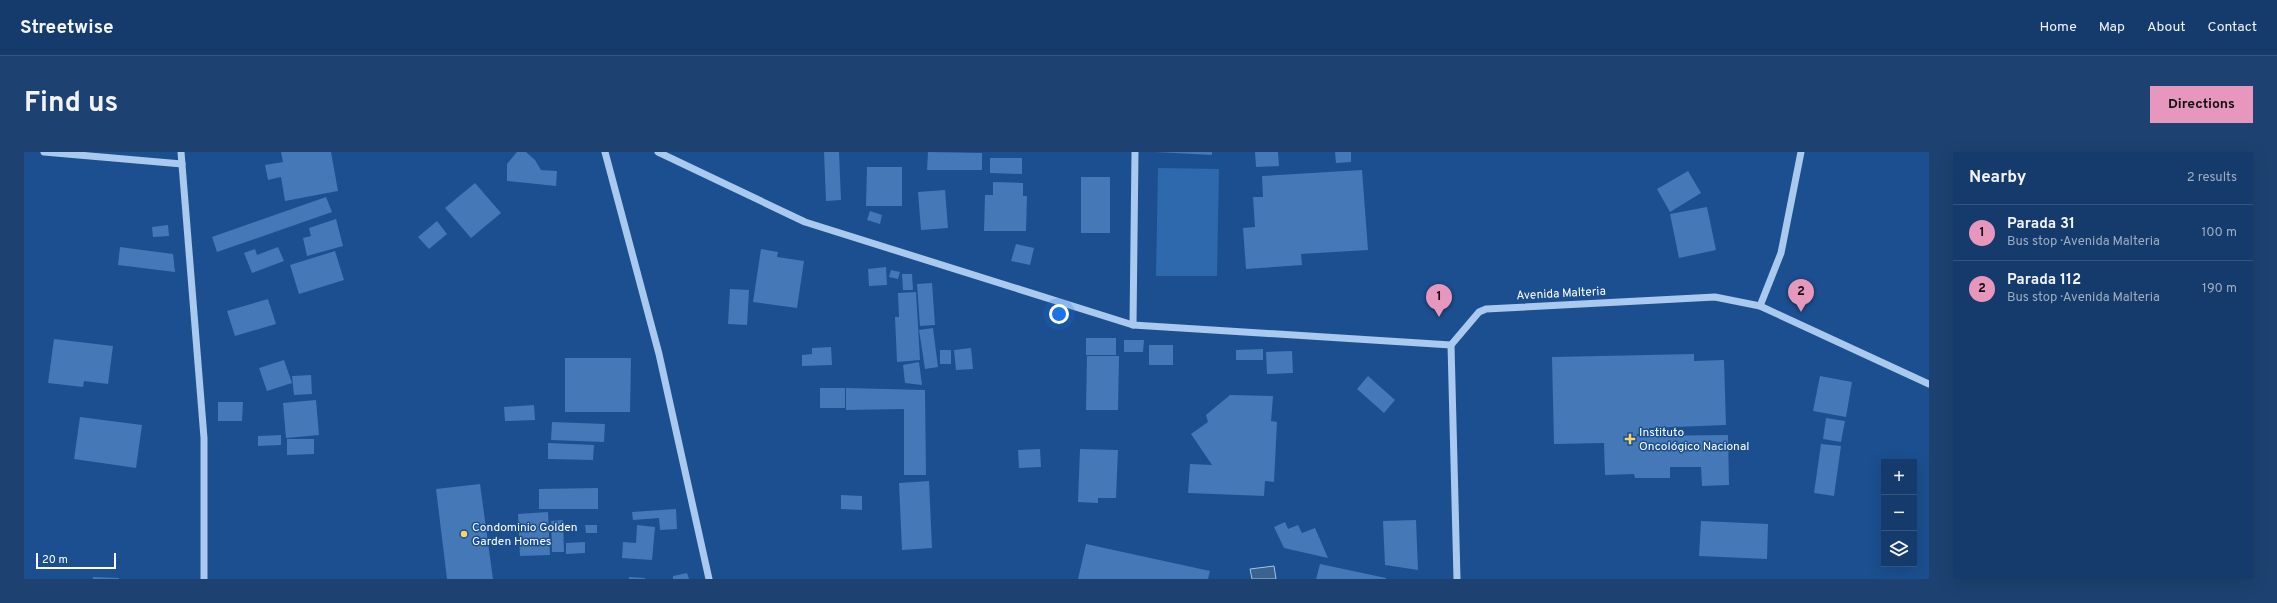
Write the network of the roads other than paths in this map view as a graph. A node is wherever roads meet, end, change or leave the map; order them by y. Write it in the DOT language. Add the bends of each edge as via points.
graph roads {
  1 [pos="44,152"];
  2 [pos="181,152"];
  3 [pos="605,152"];
  4 [pos="658,152"];
  5 [pos="1135,152"];
  6 [pos="1801,152"];
  7 [pos="182,164"];
  8 [pos="1760,306"];
  9 [pos="1133,325"];
  10 [pos="1451,345"];
  11 [pos="1929,384"];
  12 [pos="204,579"];
  13 [pos="709,579"];
  14 [pos="1457,579"];
  1 -- 7 [label="street"];
  2 -- 7 [label="street"];
  3 -- 13 [label="street" via="659,354"];
  4 -- 9 [label="street" via="805,222"];
  5 -- 9 [label="street"];
  6 -- 8 [label="street" via="1781,253"];
  7 -- 12 [label="street" via="204,438"];
  8 -- 10 [label="street, Avenida Malteria" via="1715,297 1492,308 1479,312"];
  8 -- 11 [label="street, Avenida Malteria"];
  9 -- 10 [label="street"];
  10 -- 14 [label="street"];
}
